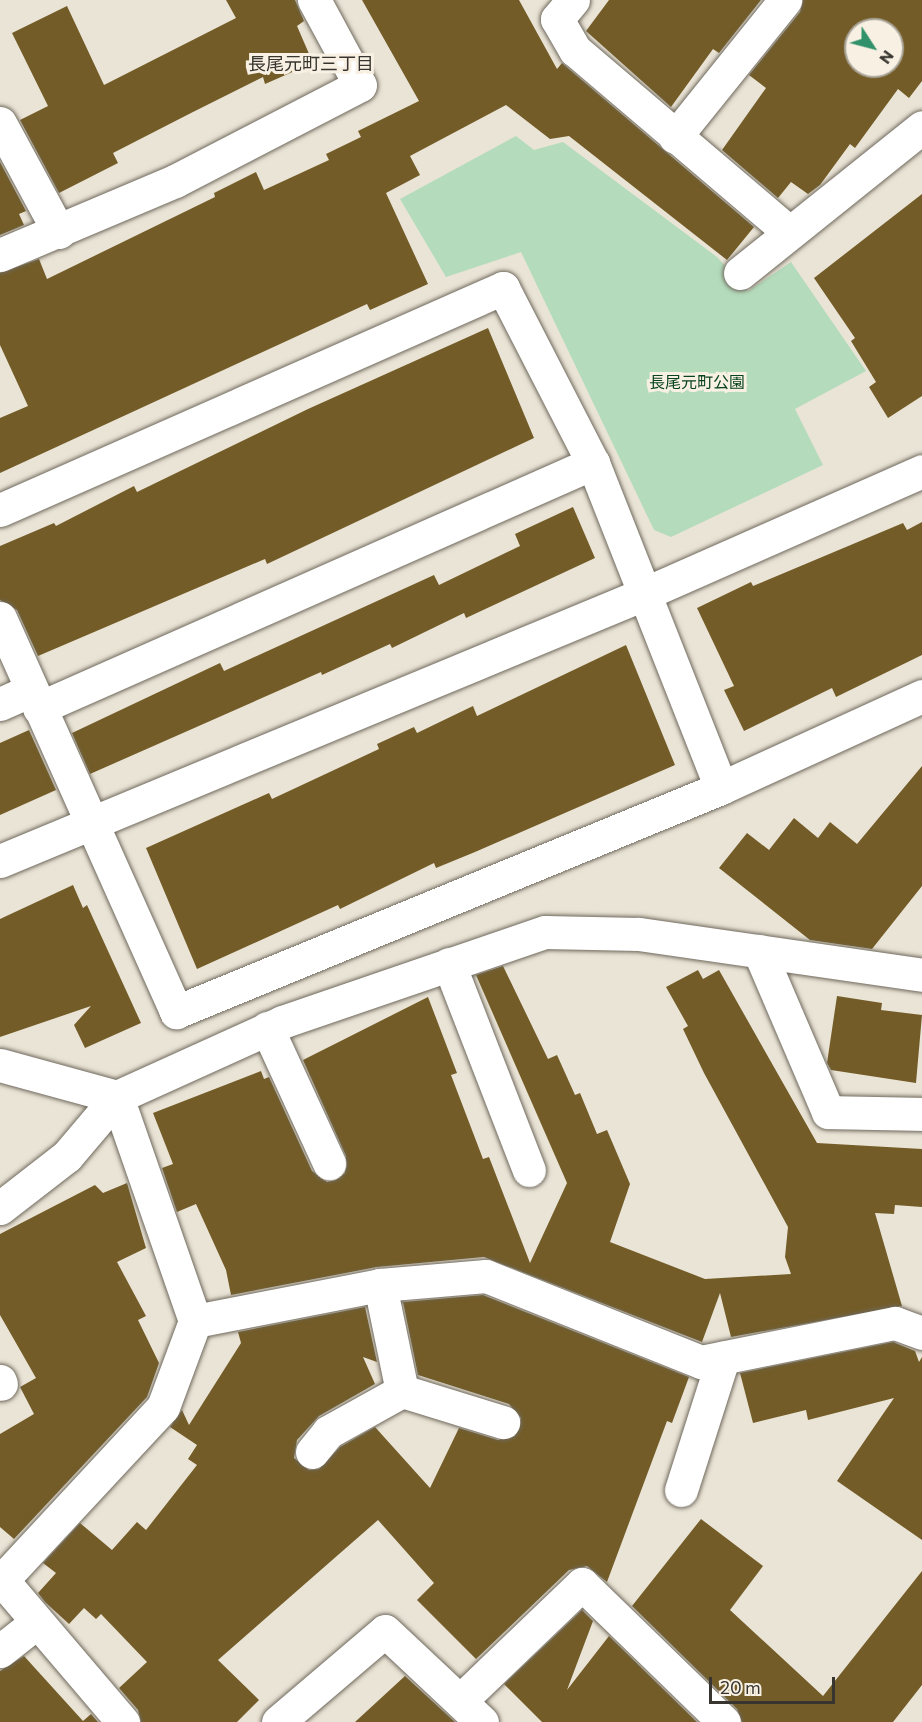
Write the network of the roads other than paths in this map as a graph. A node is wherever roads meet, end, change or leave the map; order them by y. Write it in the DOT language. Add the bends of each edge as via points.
graph roads {
  1 [pos="314,0"];
  2 [pos="785,0"];
  3 [pos="559,6"];
  4 [pos="0,123"];
  5 [pos="922,128"];
  6 [pos="675,137"];
  7 [pos="59,232"];
  8 [pos="790,234"];
  9 [pos="0,255"];
  10 [pos="740,273"];
  11 [pos="593,464"];
  12 [pos="922,471"];
  13 [pos="0,510"];
  14 [pos="646,593"];
  15 [pos="0,618"];
  16 [pos="922,696"];
  17 [pos="35,699"];
  18 [pos="0,704"];
  19 [pos="721,788"];
  20 [pos="88,821"];
  21 [pos="0,861"];
  22 [pos="759,951"];
  23 [pos="450,964"];
  24 [pos="922,975"];
  25 [pos="267,1028"];
  26 [pos="0,1065"];
  27 [pos="117,1097"];
  28 [pos="922,1114"];
  29 [pos="329,1163"];
  30 [pos="529,1170"];
  31 [pos="0,1208"];
  32 [pos="380,1285"];
  33 [pos="195,1321"];
  34 [pos="922,1332"];
  35 [pos="723,1358"];
  36 [pos="402,1391"];
  37 [pos="503,1422"];
  38 [pos="312,1452"];
  39 [pos="681,1491"];
  40 [pos="1,1578"];
  41 [pos="38,1622"];
  42 [pos="0,1651"];
  43 [pos="471,1711"];
  44 [pos="123,1722"];
  45 [pos="278,1722"];
  46 [pos="724,1722"];
  1 -- 7 [label="street" via="360,85 175,181"];
  2 -- 6 [label="street"];
  3 -- 6 [label="street" via="575,51"];
  4 -- 7 [label="street"];
  5 -- 8 [label="street"];
  6 -- 8 [label="street"];
  7 -- 9 [label="street"];
  8 -- 10 [label="street"];
  11 -- 13 [label="street" via="503,288"];
  11 -- 14 [label="street"];
  11 -- 17 [label="street"];
  12 -- 14 [label="street"];
  14 -- 19 [label="street"];
  14 -- 20 [label="street"];
  15 -- 17 [label="street"];
  16 -- 19 [label="street"];
  17 -- 18 [label="street"];
  17 -- 20 [label="street"];
  19 -- 20 [label="street" via="176,1012"];
  20 -- 21 [label="street"];
  22 -- 23 [label="street" via="639,933 545,932"];
  22 -- 24 [label="street"];
  22 -- 28 [label="street" via="828,1112"];
  23 -- 25 [label="street"];
  23 -- 30 [label="street"];
  25 -- 27 [label="street"];
  25 -- 29 [label="street"];
  26 -- 27 [label="street"];
  27 -- 31 [label="street" via="67,1156"];
  27 -- 33 [label="street"];
  32 -- 33 [label="street"];
  32 -- 35 [label="street" via="486,1276 701,1362"];
  32 -- 36 [label="street"];
  33 -- 40 [label="street" via="164,1407"];
  34 -- 35 [label="street" via="895,1323"];
  35 -- 39 [label="street"];
  36 -- 37 [label="street"];
  36 -- 38 [label="street" via="328,1432"];
  40 -- 41 [label="street"];
  41 -- 42 [label="street"];
  41 -- 44 [label="street"];
  43 -- 45 [label="street" via="385,1630"];
  43 -- 46 [label="street" via="582,1584"];
}
